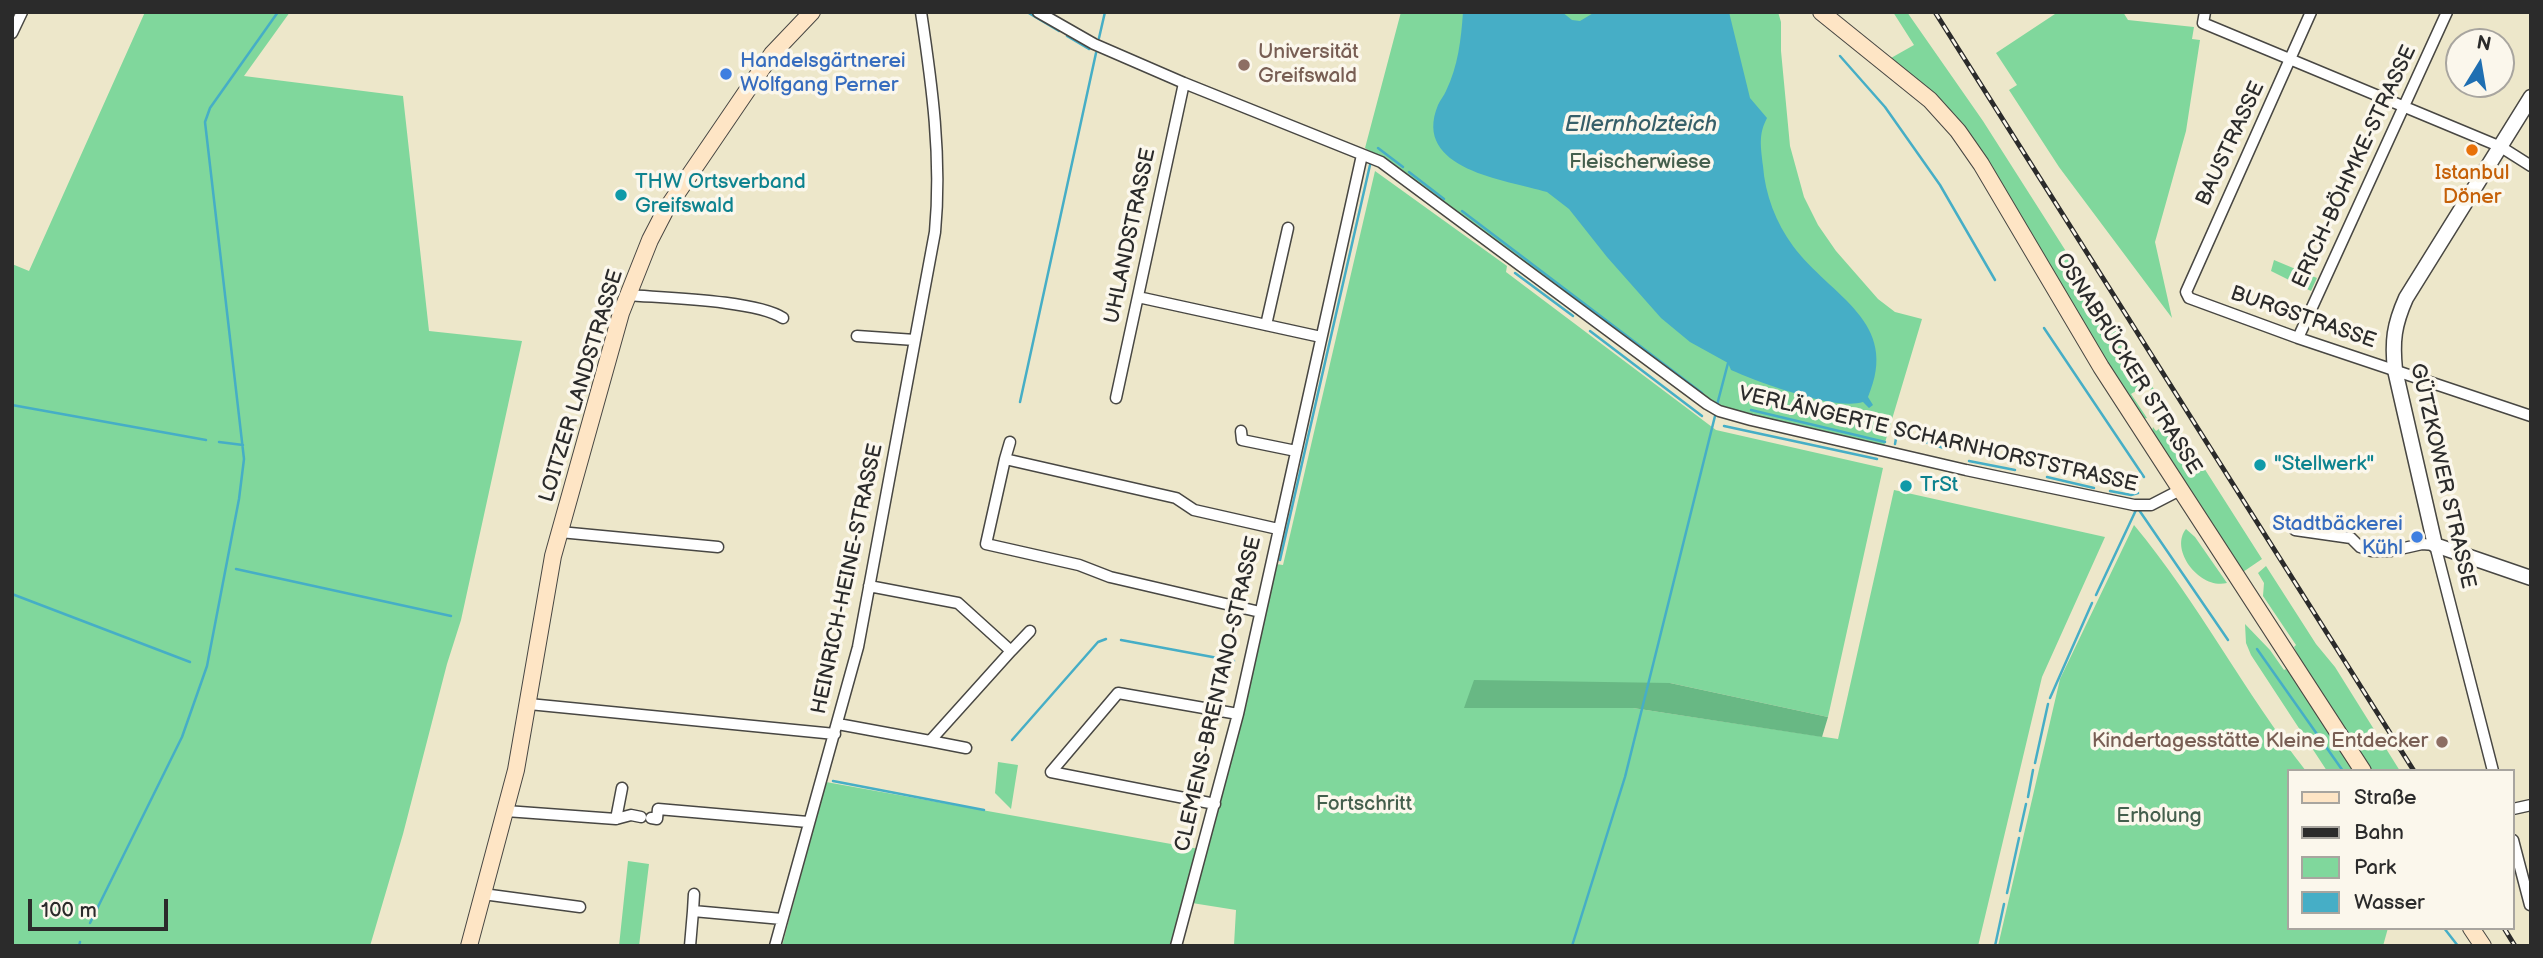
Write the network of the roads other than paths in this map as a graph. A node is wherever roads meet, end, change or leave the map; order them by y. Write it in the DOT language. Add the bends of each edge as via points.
graph roads {
  1 [pos="22,12"];
  2 [pos="811,12"];
  3 [pos="921,12"];
  4 [pos="1038,12"];
  5 [pos="1821,12"];
  6 [pos="2311,12"];
  7 [pos="2447,12"];
  8 [pos="2204,17"];
  9 [pos="12,33"];
  10 [pos="2291,60"];
  11 [pos="1184,83"];
  12 [pos="2531,97"];
  13 [pos="2405,106"];
  14 [pos="2501,147"];
  15 [pos="1362,155"];
  16 [pos="2531,166"];
  17 [pos="1288,228"];
  18 [pos="2186,292"];
  19 [pos="628,295"];
  20 [pos="1138,297"];
  21 [pos="783,318"];
  22 [pos="1266,325"];
  23 [pos="857,336"];
  24 [pos="1321,337"];
  25 [pos="2298,338"];
  26 [pos="915,340"];
  27 [pos="2395,370"];
  28 [pos="1116,398"];
  29 [pos="2531,416"];
  30 [pos="1241,430"];
  31 [pos="1010,442"];
  32 [pos="1296,451"];
  33 [pos="1005,459"];
  34 [pos="2182,489"];
  35 [pos="2287,522"];
  36 [pos="1278,529"];
  37 [pos="560,532"];
  38 [pos="2435,545"];
  39 [pos="718,547"];
  40 [pos="2531,579"];
  41 [pos="869,586"];
  42 [pos="1260,612"];
  43 [pos="1030,631"];
  44 [pos="1011,651"];
  45 [pos="529,704"];
  46 [pos="1238,714"];
  47 [pos="836,729"];
  48 [pos="930,741"];
  49 [pos="966,748"];
  50 [pos="2362,769"];
  51 [pos="2492,769"];
  52 [pos="622,788"];
  53 [pos="1215,804"];
  54 [pos="506,811"];
  55 [pos="616,819"];
  56 [pos="808,822"];
  57 [pos="2515,848"];
  58 [pos="483,894"];
  59 [pos="694,894"];
  60 [pos="2530,905"];
  61 [pos="580,907"];
  62 [pos="693,911"];
  63 [pos="782,919"];
  64 [pos="2472,930"];
  65 [pos="469,946"];
  66 [pos="690,946"];
  67 [pos="775,946"];
  68 [pos="1176,946"];
  69 [pos="2483,946"];
  1 -- 9 [label="street"];
  2 -- 19 [label="main road, LOITZER LANDSTRASSE" via="772,54 665,212"];
  3 -- 26 [label="street, HEINRICH-HEINE-STRASSE" via="939,187"];
  4 -- 11 [label="street, VERLÄNGERTE SCHARNHORSTSTRASSE" via="1093,44"];
  5 -- 34 [label="main road, OSNABRÜCKER STRASSE" via="1930,100 1958,131 2101,367"];
  6 -- 10 [label="street, BAUSTRASSE"];
  7 -- 13 [label="street, ERICH-BÖHMKE-STRASSE"];
  8 -- 10 [label="street"];
  10 -- 13 [label="street"];
  10 -- 18 [label="street, BAUSTRASSE"];
  11 -- 15 [label="street, VERLÄNGERTE SCHARNHORSTSTRASSE"];
  11 -- 20 [label="street, UHLANDSTRASSE"];
  12 -- 14 [label="street, GÜTZKOWER STRASSE"];
  13 -- 14 [label="street"];
  13 -- 25 [label="street, ERICH-BÖHMKE-STRASSE"];
  14 -- 16 [label="street"];
  14 -- 27 [label="street, GÜTZKOWER STRASSE" via="2406,298 2394,332"];
  15 -- 24 [label="street, CLEMENS-BRENTANO-STRASSE"];
  15 -- 34 [label="street, VERLÄNGERTE SCHARNHORSTSTRASSE" via="1381,162 1422,190 1716,409 2134,505 2151,505"];
  17 -- 22 [label="street"];
  18 -- 25 [label="street, BURGSTRASSE" via="2189,298"];
  19 -- 21 [label="street" via="750,307"];
  19 -- 37 [label="main road, LOITZER LANDSTRASSE"];
  20 -- 22 [label="street"];
  20 -- 28 [label="street, UHLANDSTRASSE"];
  22 -- 24 [label="street"];
  23 -- 26 [label="street"];
  24 -- 32 [label="street, CLEMENS-BRENTANO-STRASSE"];
  25 -- 27 [label="street, BURGSTRASSE"];
  26 -- 41 [label="street, HEINRICH-HEINE-STRASSE"];
  27 -- 29 [label="street, BURGSTRASSE"];
  27 -- 38 [label="street, GÜTZKOWER STRASSE"];
  30 -- 32 [label="street" via="1242,440"];
  31 -- 33 [label="street"];
  32 -- 36 [label="street, CLEMENS-BRENTANO-STRASSE"];
  33 -- 36 [label="street" via="1176,498 1194,510"];
  33 -- 42 [label="street" via="986,544"];
  34 -- 50 [label="main road, OSNABRÜCKER STRASSE"];
  35 -- 38 [label="street" via="2295,530 2351,538 2360,547 2381,552"];
  36 -- 42 [label="street, CLEMENS-BRENTANO-STRASSE"];
  37 -- 39 [label="street, LOITZER LANDSTRASSE"];
  37 -- 45 [label="main road, LOITZER LANDSTRASSE"];
  38 -- 40 [label="street"];
  38 -- 51 [label="street, GÜTZKOWER STRASSE"];
  41 -- 44 [label="street" via="958,603"];
  41 -- 47 [label="street, HEINRICH-HEINE-STRASSE"];
  42 -- 46 [label="street, CLEMENS-BRENTANO-STRASSE"];
  43 -- 44 [label="street"];
  44 -- 48 [label="street"];
  45 -- 47 [label="street"];
  45 -- 54 [label="main road, LOITZER LANDSTRASSE"];
  46 -- 53 [label="street, CLEMENS-BRENTANO-STRASSE"];
  46 -- 53 [label="street" via="1118,693 1051,772"];
  47 -- 48 [label="street"];
  47 -- 56 [label="street, HEINRICH-HEINE-STRASSE"];
  48 -- 49 [label="street"];
  52 -- 55 [label="street"];
  53 -- 68 [label="street, CLEMENS-BRENTANO-STRASSE"];
  54 -- 55 [label="street"];
  54 -- 58 [label="main road, LOITZER LANDSTRASSE"];
  55 -- 56 [label="street" via="631,815 657,819 659,809"];
  56 -- 63 [label="street, HEINRICH-HEINE-STRASSE"];
  57 -- 60 [label="street"];
  58 -- 61 [label="street"];
  58 -- 65 [label="main road, LOITZER LANDSTRASSE"];
  59 -- 62 [label="street"];
  62 -- 63 [label="street"];
  62 -- 66 [label="street"];
  63 -- 67 [label="street, HEINRICH-HEINE-STRASSE"];
  64 -- 69 [label="main road"];
}
